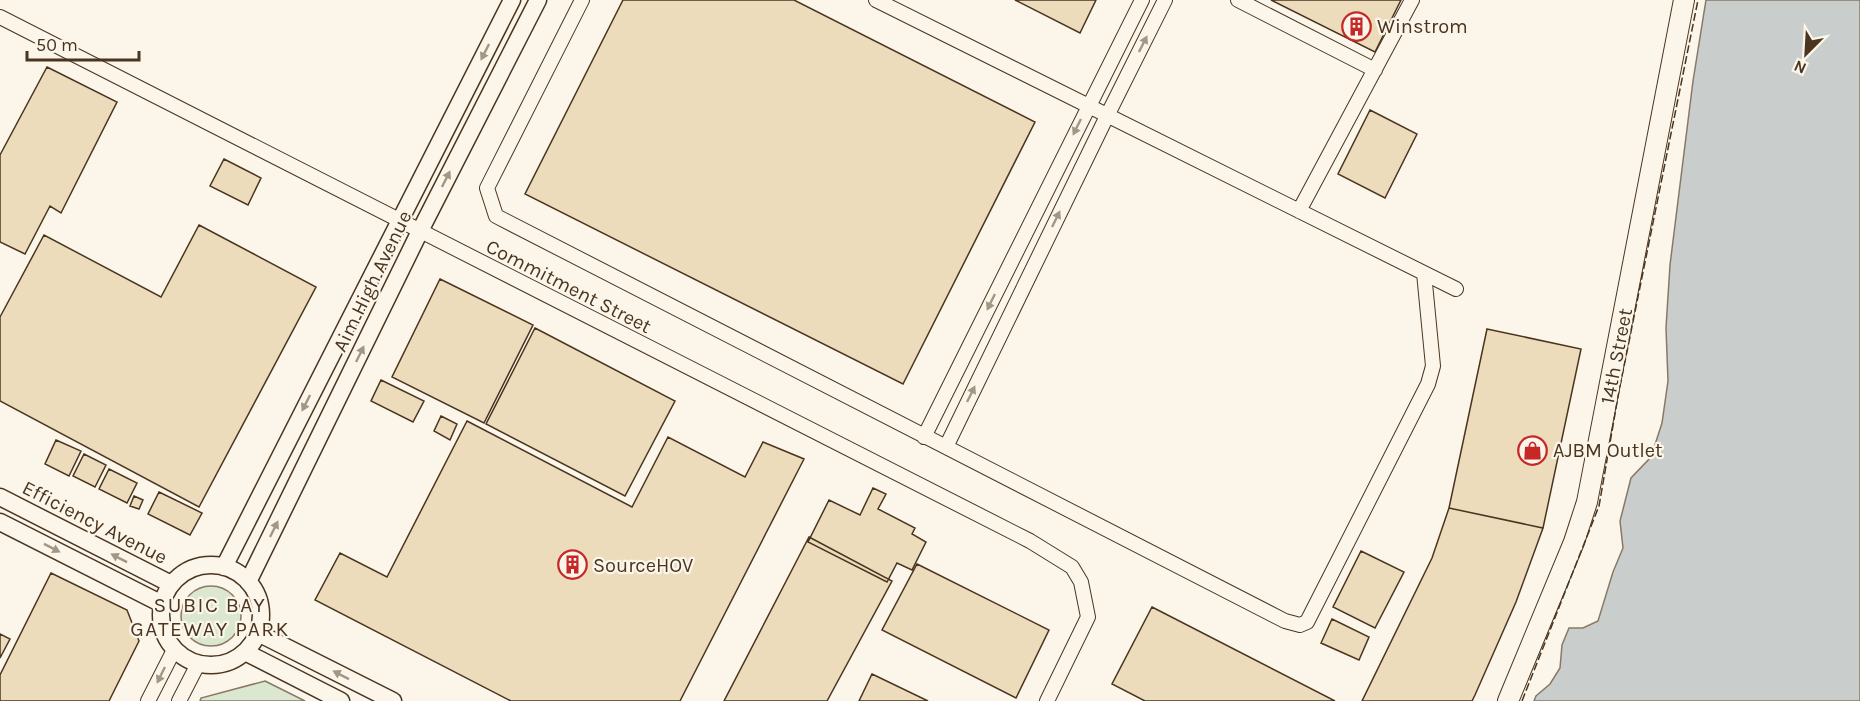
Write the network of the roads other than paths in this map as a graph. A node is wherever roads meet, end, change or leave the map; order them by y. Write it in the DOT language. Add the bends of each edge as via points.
graph roads {
  1 [pos="512,0"];
  2 [pos="537,0"];
  3 [pos="582,0"];
  4 [pos="876,0"];
  5 [pos="1142,0"];
  6 [pos="1165,0"];
  7 [pos="1238,0"];
  8 [pos="1412,0"];
  9 [pos="1684,0"];
  10 [pos="0,17"];
  11 [pos="1375,70"];
  12 [pos="1088,106"];
  13 [pos="1107,116"];
  14 [pos="1299,211"];
  15 [pos="399,220"];
  16 [pos="420,231"];
  17 [pos="1425,273"];
  18 [pos="1456,289"];
  19 [pos="924,437"];
  20 [pos="946,447"];
  21 [pos="0,497"];
  22 [pos="0,522"];
  23 [pos="224,567"];
  24 [pos="248,582"];
  25 [pos="171,584"];
  26 [pos="162,604"];
  27 [pos="258,633"];
  28 [pos="174,650"];
  29 [pos="245,652"];
  30 [pos="198,664"];
  31 [pos="148,701"];
  32 [pos="179,701"];
  33 [pos="341,701"];
  34 [pos="393,701"];
  35 [pos="1047,701"];
  36 [pos="1508,701"];
  1 -- 15 [label="street, Aim High Avenue, one-way"];
  16 -- 2 [label="street, Aim High Avenue, one-way"];
  3 -- 19 [label="street" via="488,188 496,216"];
  4 -- 12 [label="street"];
  5 -- 12 [label="street"];
  13 -- 6 [label="street, one-way"];
  7 -- 11 [label="street"];
  8 -- 11 [label="street"];
  9 -- 36 [label="main road, 14th Street" via="1587,502"];
  10 -- 15 [label="street, Commitment Street"];
  11 -- 14 [label="street"];
  12 -- 13 [label="street"];
  12 -- 19 [label="street, one-way"];
  13 -- 14 [label="street"];
  20 -- 13 [label="street, one-way"];
  14 -- 17 [label="street"];
  15 -- 16 [label="street, Commitment Street"];
  15 -- 23 [label="street, Aim High Avenue, one-way"];
  24 -- 16 [label="street, Aim High Avenue, one-way"];
  16 -- 35 [label="street, Commitment Street" via="1072,567 1081,582 1088,617"];
  17 -- 18 [label="street"];
  17 -- 20 [label="street" via="1432,366 1428,384 1307,622 1300,625"];
  19 -- 20 [label="street"];
  25 -- 21 [label="street, Efficiency Avenue, one-way"];
  22 -- 26 [label="street, one-way"];
  23 -- 24 [label="street"];
  23 -- 25 [label="street" via="200,566"];
  24 -- 27 [label="street" via="261,611"];
  25 -- 26 [label="street"];
  26 -- 28 [label="street" via="161,623"];
  27 -- 29 [label="street"];
  34 -- 27 [label="street, one-way"];
  28 -- 30 [label="street"];
  28 -- 31 [label="street, one-way"];
  29 -- 30 [label="street" via="218,665"];
  29 -- 33 [label="street"];
  30 -- 32 [label="street"];
}
